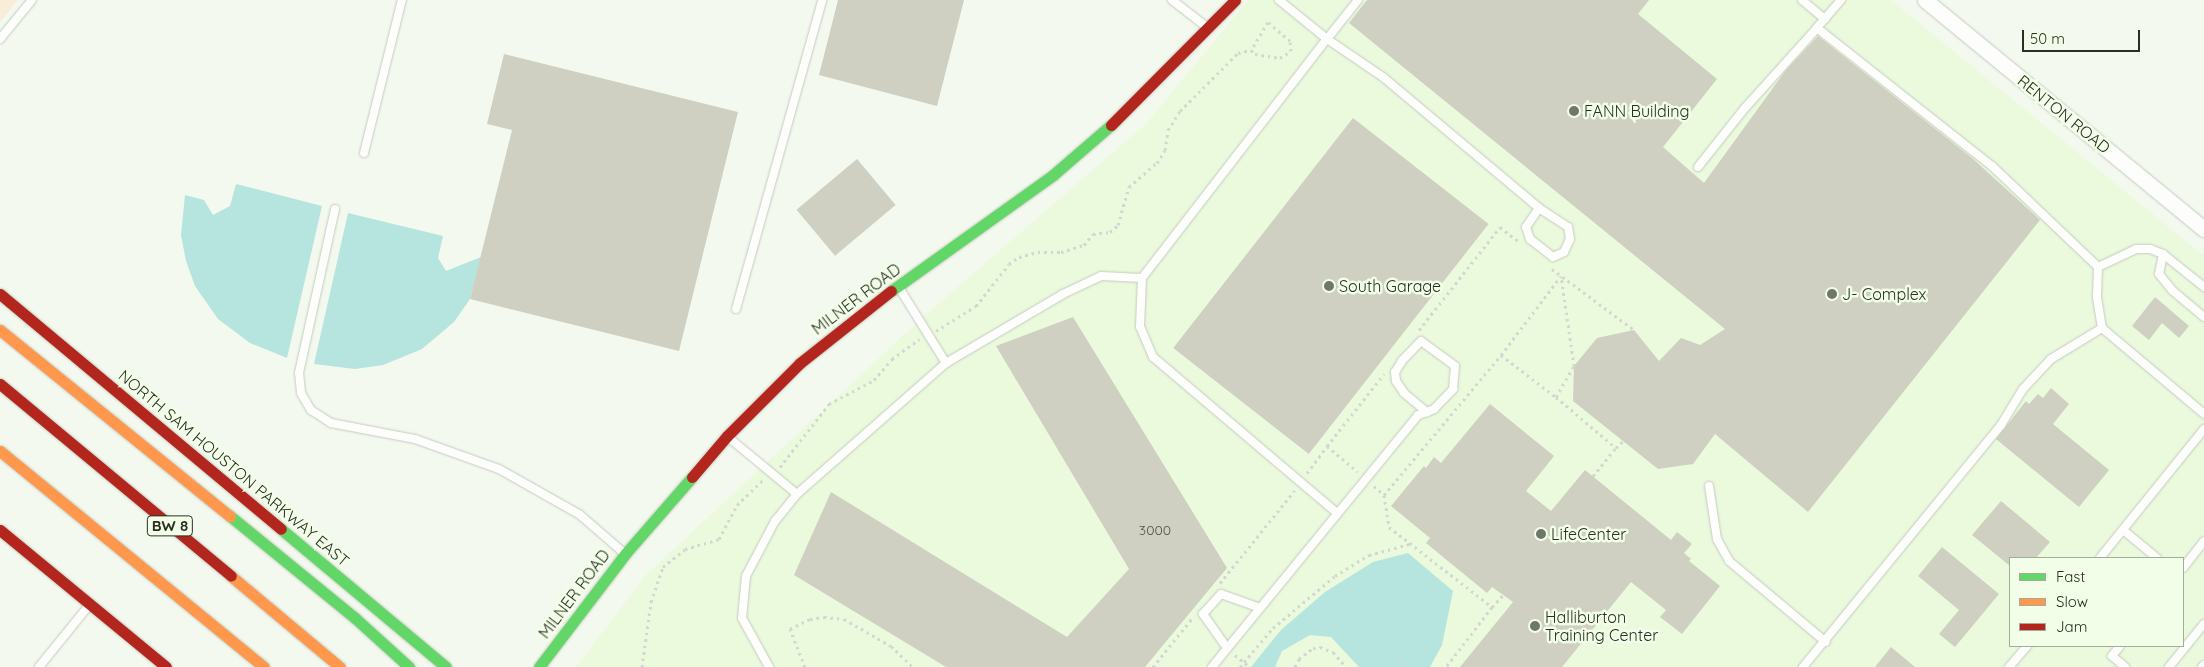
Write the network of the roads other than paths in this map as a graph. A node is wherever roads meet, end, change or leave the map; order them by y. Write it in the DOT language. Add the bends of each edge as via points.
graph roads {
  1 [pos="32,0"];
  2 [pos="402,0"];
  3 [pos="822,0"];
  4 [pos="1172,0"];
  5 [pos="1235,0"];
  6 [pos="1279,0"];
  7 [pos="1358,0"];
  8 [pos="1802,0"];
  9 [pos="1841,0"];
  10 [pos="1925,0"];
  11 [pos="1824,19"];
  12 [pos="1817,28"];
  13 [pos="1209,29"];
  14 [pos="0,39"];
  15 [pos="1327,39"];
  16 [pos="364,153"];
  17 [pos="1698,167"];
  18 [pos="1539,208"];
  19 [pos="335,209"];
  20 [pos="2204,229"];
  21 [pos="2163,254"];
  22 [pos="2098,267"];
  23 [pos="1142,278"];
  24 [pos="898,286"];
  25 [pos="2204,287"];
  26 [pos="0,294"];
  27 [pos="736,309"];
  28 [pos="2204,317"];
  29 [pos="2102,328"];
  30 [pos="0,330"];
  31 [pos="946,364"];
  32 [pos="0,384"];
  33 [pos="1427,412"];
  34 [pos="2204,414"];
  35 [pos="2204,429"];
  36 [pos="727,436"];
  37 [pos="0,451"];
  38 [pos="1709,486"];
  39 [pos="797,494"];
  40 [pos="1337,513"];
  41 [pos="0,530"];
  42 [pos="2123,530"];
  43 [pos="2204,542"];
  44 [pos="625,554"];
  45 [pos="2101,557"];
  46 [pos="2156,557"];
  47 [pos="2184,567"];
  48 [pos="90,604"];
  49 [pos="1260,608"];
  50 [pos="2204,624"];
  51 [pos="1826,642"];
  52 [pos="2026,647"];
  53 [pos="2119,647"];
  54 [pos="1227,648"];
  55 [pos="39,667"];
  56 [pos="166,667"];
  57 [pos="264,667"];
  58 [pos="340,667"];
  59 [pos="409,667"];
  60 [pos="446,667"];
  61 [pos="539,667"];
  62 [pos="769,667"];
  63 [pos="1212,667"];
  64 [pos="1803,667"];
  65 [pos="2009,667"];
  66 [pos="2126,667"];
  67 [pos="2168,667"];
  1 -- 14 [label="lane"];
  2 -- 16 [label="lane"];
  3 -- 27 [label="lane"];
  4 -- 13 [label="lane"];
  5 -- 13 [label="main road, MILNER ROAD"];
  6 -- 15 [label="lane"];
  7 -- 15 [label="lane"];
  8 -- 11 [label="lane"];
  9 -- 11 [label="lane"];
  10 -- 20 [label="street, RENTON ROAD"];
  11 -- 12 [label="lane"];
  12 -- 17 [label="lane" via="1745,108"];
  12 -- 22 [label="lane" via="1992,166"];
  13 -- 24 [label="main road, MILNER ROAD" via="1132,108 1053,175"];
  15 -- 18 [label="lane" via="1383,78"];
  15 -- 23 [label="lane"];
  18 -- 18 [label="lane" via="1568,227 1570,239 1564,252 1553,258 1530,240 1526,227"];
  19 -- 44 [label="lane" via="299,373 301,392 311,410 331,423 415,439 499,468 579,514"];
  21 -- 22 [label="lane" via="2150,249 2136,249"];
  21 -- 25 [label="lane"];
  21 -- 28 [label="lane" via="2159,274 2173,292"];
  22 -- 29 [label="lane" via="2097,296"];
  23 -- 31 [label="lane" via="1101,276 1062,294"];
  23 -- 40 [label="lane" via="1140,327 1153,357"];
  24 -- 31 [label="lane"];
  24 -- 36 [label="main road, MILNER ROAD" via="800,363"];
  26 -- 60 [label="main road, NORTH SAM HOUSTON PARKWAY EAST"];
  29 -- 34 [label="lane"];
  29 -- 51 [label="lane" via="2051,359 2023,388 2001,425"];
  30 -- 59 [label="main road" via="355,618"];
  31 -- 39 [label="lane"];
  32 -- 58 [label="main road, BW 8"];
  33 -- 33 [label="lane" via="1446,398 1456,378 1455,366 1421,341 1395,372 1396,381 1404,393"];
  33 -- 40 [label="lane" via="1418,415"];
  35 -- 42 [label="lane"];
  36 -- 39 [label="lane"];
  36 -- 44 [label="main road, MILNER ROAD"];
  37 -- 57 [label="main road"];
  38 -- 51 [label="lane" via="1717,539 1729,561"];
  39 -- 62 [label="lane" via="775,521 746,576 742,618"];
  40 -- 49 [label="lane"];
  41 -- 48 [label="main road"];
  42 -- 45 [label="lane"];
  42 -- 46 [label="lane"];
  43 -- 47 [label="lane"];
  44 -- 61 [label="main road, MILNER ROAD"];
  48 -- 55 [label="lane"];
  48 -- 56 [label="main road"];
  49 -- 54 [label="lane"];
  49 -- 54 [label="lane" via="1221,594 1204,614"];
  50 -- 67 [label="lane"];
  51 -- 64 [label="lane"];
  52 -- 65 [label="lane"];
  53 -- 66 [label="lane" via="2112,656"];
  54 -- 63 [label="lane"];
}
